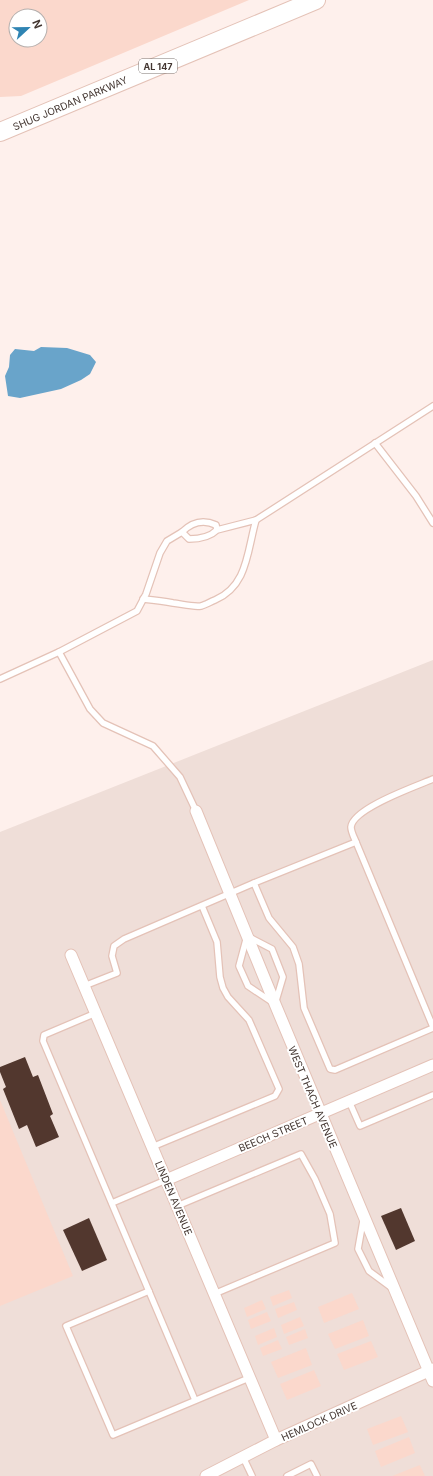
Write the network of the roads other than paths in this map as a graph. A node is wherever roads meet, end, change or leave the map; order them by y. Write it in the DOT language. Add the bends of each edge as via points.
graph roads {
  1 [pos="316,0"];
  2 [pos="0,132"];
  3 [pos="433,406"];
  4 [pos="375,444"];
  5 [pos="256,520"];
  6 [pos="433,522"];
  7 [pos="217,530"];
  8 [pos="182,532"];
  9 [pos="143,599"];
  10 [pos="59,652"];
  11 [pos="0,679"];
  12 [pos="433,779"];
  13 [pos="196,811"];
  14 [pos="356,842"];
  15 [pos="254,884"];
  16 [pos="230,893"];
  17 [pos="202,906"];
  18 [pos="247,936"];
  19 [pos="71,955"];
  20 [pos="84,986"];
  21 [pos="275,1004"];
  22 [pos="96,1013"];
  23 [pos="433,1027"];
  24 [pos="433,1066"];
  25 [pos="433,1095"];
  26 [pos="349,1101"];
  27 [pos="320,1113"];
  28 [pos="152,1147"];
  29 [pos="166,1180"];
  30 [pos="112,1203"];
  31 [pos="177,1206"];
  32 [pos="364,1217"];
  33 [pos="149,1291"];
  34 [pos="396,1291"];
  35 [pos="214,1294"];
  36 [pos="432,1374"];
  37 [pos="249,1378"];
  38 [pos="195,1400"];
  39 [pos="276,1440"];
  40 [pos="243,1457"];
  41 [pos="206,1476"];
  42 [pos="252,1476"];
  43 [pos="287,1476"];
  44 [pos="317,1476"];
  1 -- 2 [label="main road, SHUG JORDAN PARKWAY / AL 147"];
  3 -- 4 [label="lane"];
  4 -- 5 [label="lane"];
  4 -- 6 [label="lane"];
  5 -- 7 [label="lane"];
  5 -- 9 [label="lane" via="247,561 240,578 231,590 220,598 201,606"];
  7 -- 8 [label="lane" via="198,539 189,539"];
  7 -- 8 [label="lane" via="216,526 209,522 198,522"];
  8 -- 9 [label="lane" via="167,541 160,553"];
  9 -- 10 [label="lane" via="137,611"];
  10 -- 11 [label="lane"];
  10 -- 13 [label="lane" via="90,709 103,723 153,746 180,777"];
  12 -- 14 [label="lane" via="382,800 355,819 351,826"];
  13 -- 16 [label="street, WEST THACH AVENUE"];
  14 -- 15 [label="lane"];
  14 -- 23 [label="lane"];
  15 -- 16 [label="lane"];
  15 -- 23 [label="lane" via="269,918 293,947 300,964 304,1008 330,1069 335,1070"];
  16 -- 17 [label="lane"];
  16 -- 18 [label="street, WEST THACH AVENUE"];
  17 -- 20 [label="lane" via="124,939 114,946 112,956 117,973"];
  17 -- 28 [label="lane" via="217,942 223,988 249,1020 279,1089 275,1096"];
  18 -- 21 [label="street, WEST THACH AVENUE"];
  18 -- 21 [label="lane" via="239,966 248,986"];
  18 -- 21 [label="lane" via="272,950 283,977"];
  19 -- 20 [label="street, LINDEN AVENUE"];
  20 -- 22 [label="street, LINDEN AVENUE"];
  21 -- 27 [label="street, WEST THACH AVENUE"];
  22 -- 28 [label="street, LINDEN AVENUE"];
  22 -- 30 [label="lane" via="44,1035 43,1041"];
  24 -- 26 [label="street, BEECH STREET"];
  25 -- 26 [label="lane" via="360,1126"];
  26 -- 27 [label="street, BEECH STREET"];
  27 -- 29 [label="street, BEECH STREET"];
  27 -- 32 [label="street, WEST THACH AVENUE"];
  28 -- 29 [label="street, LINDEN AVENUE"];
  29 -- 30 [label="lane, BEECH STREET"];
  29 -- 31 [label="street, LINDEN AVENUE"];
  30 -- 33 [label="lane"];
  31 -- 35 [label="street, LINDEN AVENUE"];
  31 -- 35 [label="lane" via="301,1154 316,1179 330,1214 335,1243"];
  32 -- 34 [label="street, WEST THACH AVENUE"];
  32 -- 34 [label="lane" via="358,1249 369,1271"];
  33 -- 38 [label="lane"];
  33 -- 38 [label="lane" via="66,1326 113,1435"];
  34 -- 36 [label="street, WEST THACH AVENUE"];
  35 -- 37 [label="street, LINDEN AVENUE"];
  36 -- 39 [label="street, HEMLOCK DRIVE"];
  37 -- 38 [label="lane"];
  37 -- 39 [label="street, LINDEN AVENUE"];
  39 -- 40 [label="street, HEMLOCK DRIVE"];
  40 -- 41 [label="street, HEMLOCK DRIVE"];
  40 -- 42 [label="lane"];
  43 -- 44 [label="lane" via="311,1464"];
}
